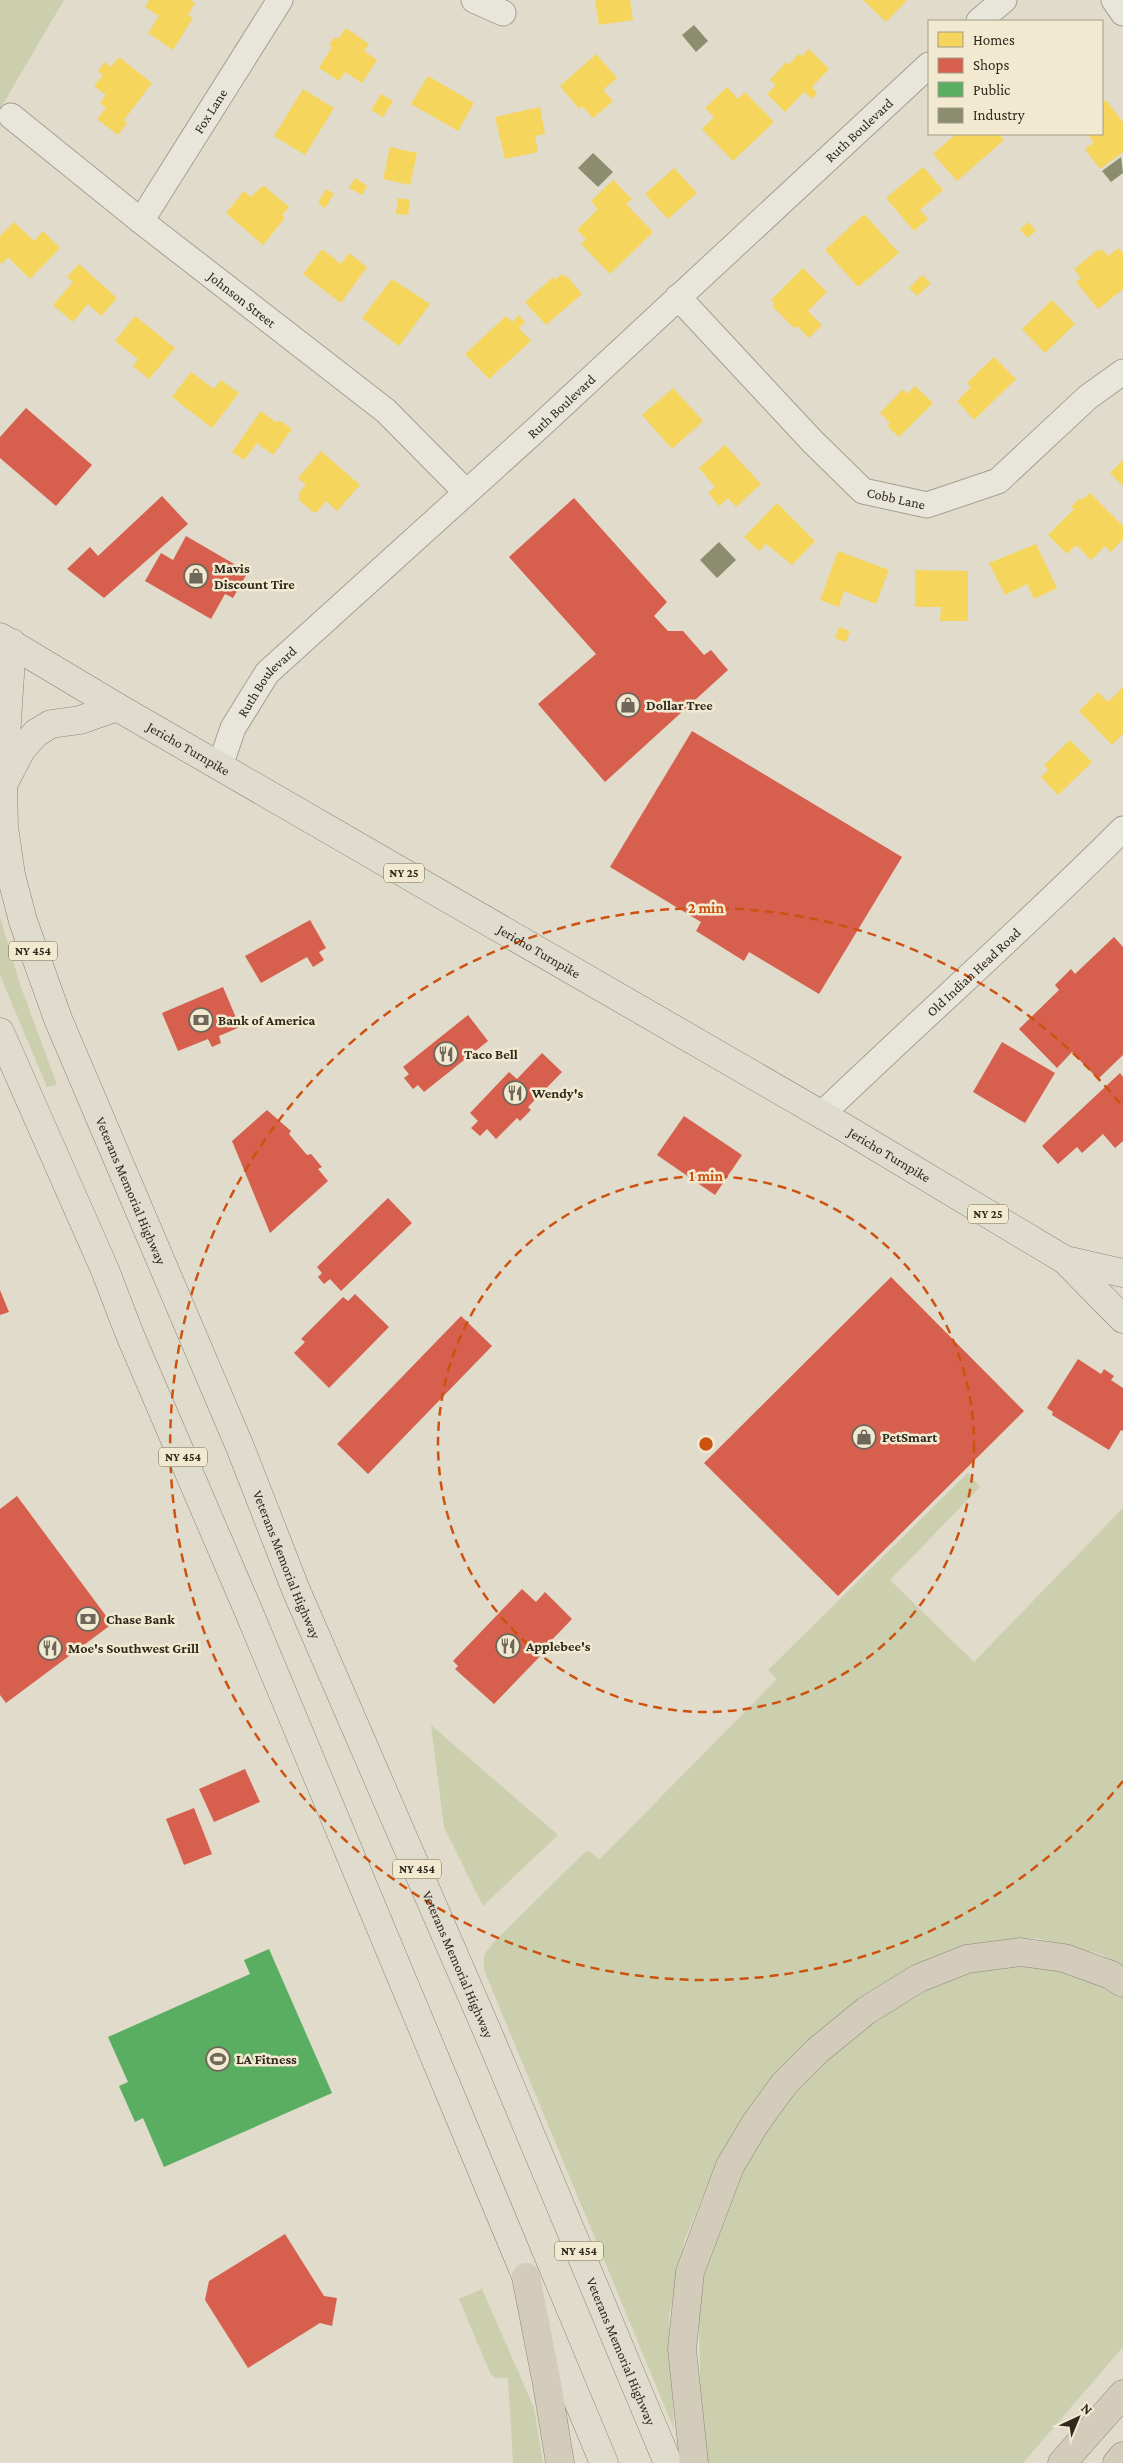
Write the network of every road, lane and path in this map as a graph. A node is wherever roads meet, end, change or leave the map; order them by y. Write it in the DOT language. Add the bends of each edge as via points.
graph roads {
  1 [pos="280,0"];
  2 [pos="474,0"];
  3 [pos="1004,0"];
  4 [pos="1114,0"];
  5 [pos="1123,12"];
  6 [pos="503,13"];
  7 [pos="980,20"];
  8 [pos="928,66"];
  9 [pos="11,116"];
  10 [pos="141,221"];
  11 [pos="678,297"];
  12 [pos="1123,372"];
  13 [pos="466,492"];
  14 [pos="4,635"];
  15 [pos="117,708"];
  16 [pos="220,766"];
  17 [pos="3,784"];
  18 [pos="1123,829"];
  19 [pos="0,1032"];
  20 [pos="821,1115"];
  21 [pos="1065,1260"];
  22 [pos="1123,1273"];
  23 [pos="1123,1319"];
  24 [pos="1123,1983"];
  25 [pos="526,2277"];
  26 [pos="1123,2384"];
  27 [pos="1123,2394"];
  28 [pos="1099,2420"];
  29 [pos="1123,2456"];
  30 [pos="560,2463"];
  31 [pos="604,2463"];
  32 [pos="668,2463"];
  33 [pos="694,2463"];
  34 [pos="1062,2463"];
  35 [pos="1117,2463"];
  1 -- 10 [label="street, Fox Lane"];
  2 -- 6 [label="street"];
  3 -- 7 [label="street"];
  4 -- 5 [label="street"];
  8 -- 11 [label="street, Ruth Boulevard"];
  9 -- 10 [label="street, Johnson Street"];
  10 -- 13 [label="street, Johnson Street" via="386,411"];
  11 -- 12 [label="street, Cobb Lane" via="863,491 927,505 998,482 1088,397"];
  11 -- 13 [label="street, Ruth Boulevard"];
  13 -- 16 [label="street, Ruth Boulevard" via="267,673 234,728"];
  14 -- 15 [label="main road, Jericho Turnpike / NY 25"];
  14 -- 17 [label="main road, Veterans Memorial Highway / NY 454"];
  15 -- 16 [label="main road, Jericho Turnpike / NY 25"];
  15 -- 17 [label="main road" via="80,720 51,724 36,733 20,750"];
  16 -- 20 [label="main road, Jericho Turnpike / NY 25"];
  17 -- 32 [label="main road, Veterans Memorial Highway / NY 454" via="4,827 11,876 58,1019 240,1447 296,1590 487,2031"];
  18 -- 20 [label="street, Old Indian Head Road"];
  19 -- 25 [label="main road, NY 454" via="105,1270"];
  20 -- 21 [label="main road, Jericho Turnpike / NY 25"];
  21 -- 22 [label="main road, Jericho Turnpike / NY 25"];
  21 -- 23 [label="main road, Jericho Turnpike / NY 25"];
  24 -- 33 [label="highway" via="1111,1975 1064,1958 1020,1952 967,1959 919,1978 867,2010 818,2050 784,2084 730,2166 690,2272 682,2349"];
  25 -- 30 [label="highway"];
  25 -- 31 [label="main road, NY 454"];
  26 -- 28 [label="highway"];
  27 -- 28 [label="highway"];
  28 -- 34 [label="highway"];
  29 -- 35 [label="highway"];
}
